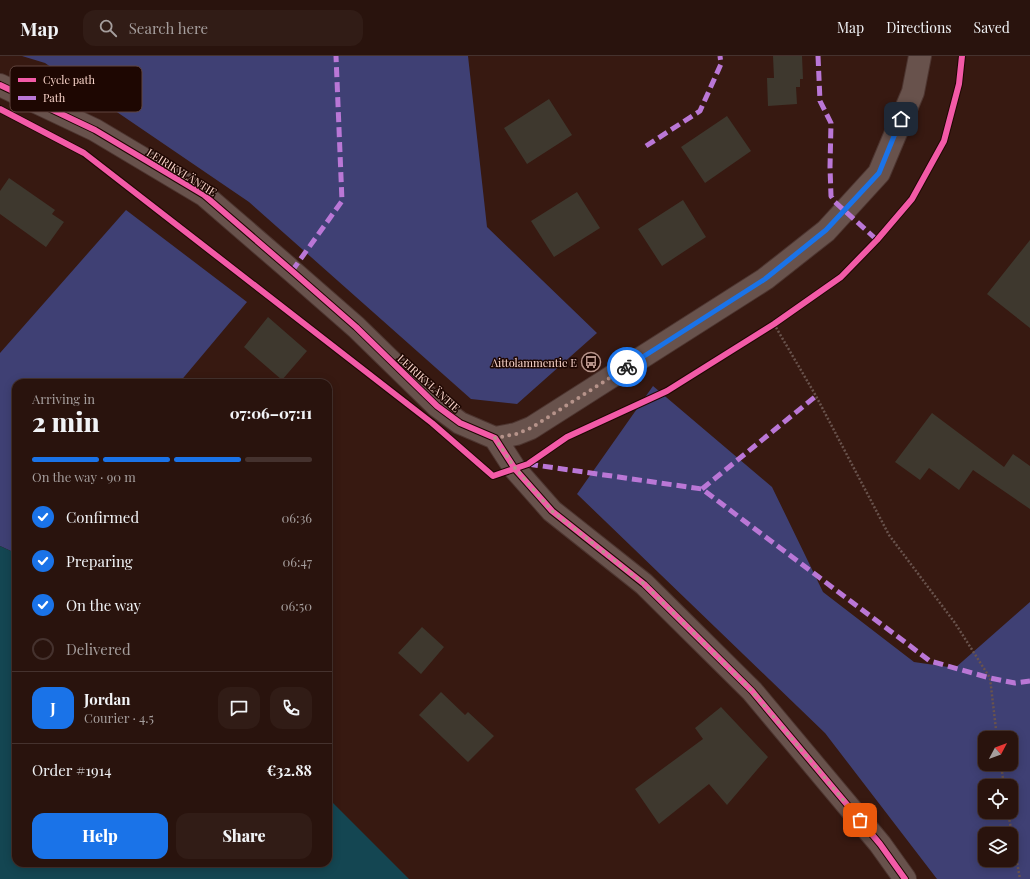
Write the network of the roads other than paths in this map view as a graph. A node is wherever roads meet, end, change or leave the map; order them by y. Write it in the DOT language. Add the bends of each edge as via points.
graph roads {
  1 [pos="920,56"];
  2 [pos="0,85"];
  3 [pos="10,90"];
  4 [pos="57,112"];
  5 [pos="495,438"];
  6 [pos="905,879"];
  1 -- 5 [label="street" via="912,92 879,173 826,230 765,279 531,428"];
  2 -- 3 [label="street, LEIRIKYLÄNTIE"];
  4 -- 5 [label="street, LEIRIKYLÄNTIE" via="95,130 204,195 356,327 438,406 460,424"];
  5 -- 6 [label="street" via="515,468 552,511 644,584 752,691 880,844"];
}
